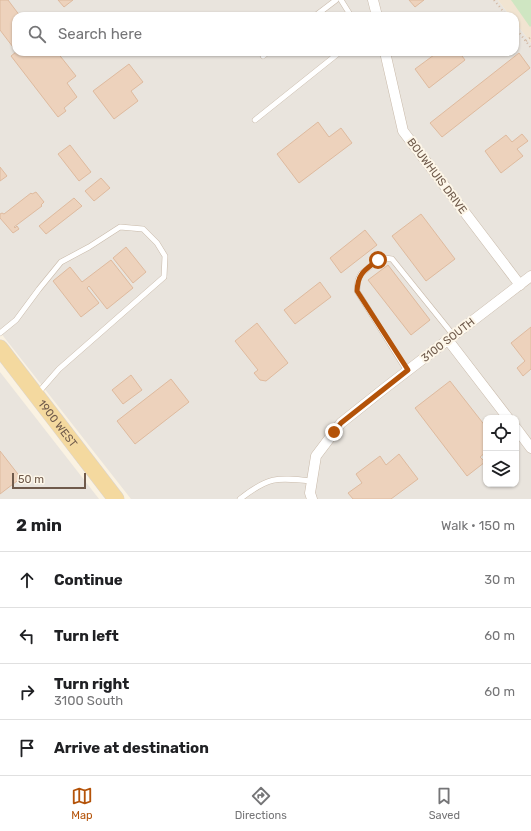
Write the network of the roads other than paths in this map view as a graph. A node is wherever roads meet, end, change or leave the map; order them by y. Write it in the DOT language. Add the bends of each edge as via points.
graph roads {
  1 [pos="336,0"];
  2 [pos="342,0"];
  3 [pos="373,0"];
  4 [pos="320,12"];
  5 [pos="349,12"];
  6 [pos="376,12"];
  7 [pos="335,56"];
  8 [pos="386,56"];
  9 [pos="255,120"];
  10 [pos="531,276"];
  11 [pos="520,284"];
  12 [pos="0,333"];
  13 [pos="451,338"];
  14 [pos="0,348"];
  15 [pos="408,370"];
  16 [pos="36,396"];
  17 [pos="506,415"];
  18 [pos="519,432"];
  19 [pos="531,448"];
  20 [pos="311,481"];
  21 [pos="116,499"];
  22 [pos="240,499"];
  23 [pos="312,499"];
  1 -- 4 [label="lane"];
  2 -- 5 [label="lane"];
  3 -- 6 [label="street"];
  7 -- 9 [label="lane"];
  8 -- 11 [label="street, BOUWHUIS DRIVE" via="403,132"];
  10 -- 11 [label="street, 3100 SOUTH"];
  11 -- 13 [label="street, 3100 SOUTH"];
  12 -- 16 [label="lane" via="16,320 61,262 120,227 142,229 157,243 165,256 164,277 58,369"];
  13 -- 15 [label="street, 3100 SOUTH"];
  13 -- 15 [label="lane" via="392,259 378,260 361,274 357,291"];
  13 -- 17 [label="street"];
  14 -- 16 [label="main road, 1900 WEST"];
  15 -- 20 [label="street, 3100 SOUTH" via="341,423 316,456"];
  16 -- 21 [label="main road, 1900 WEST"];
  18 -- 19 [label="street"];
  20 -- 22 [label="lane" via="271,480 260,484"];
  20 -- 23 [label="street"];
}
